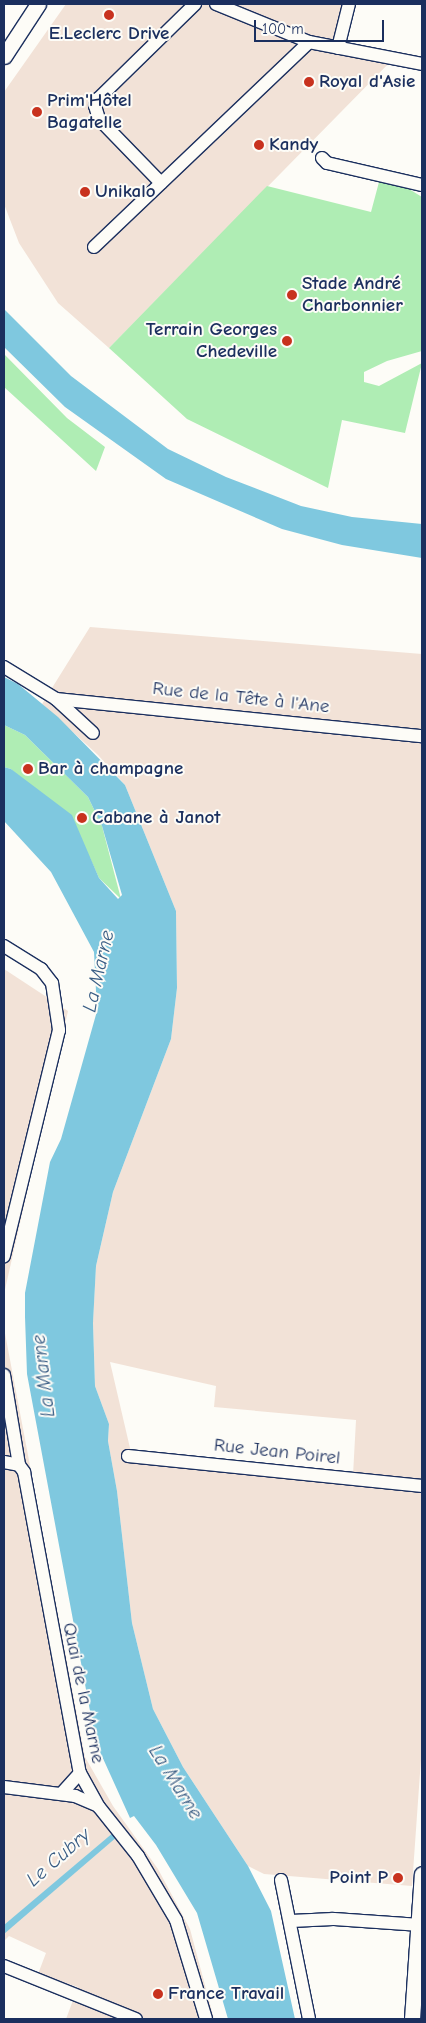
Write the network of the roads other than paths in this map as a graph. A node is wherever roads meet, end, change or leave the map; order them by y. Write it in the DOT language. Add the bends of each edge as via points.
graph roads {
  1 [pos="30,4"];
  2 [pos="38,4"];
  3 [pos="195,4"];
  4 [pos="216,4"];
  5 [pos="350,4"];
  6 [pos="309,42"];
  7 [pos="338,48"];
  8 [pos="4,55"];
  9 [pos="422,64"];
  10 [pos="322,158"];
  11 [pos="161,183"];
  12 [pos="422,185"];
  13 [pos="94,247"];
  14 [pos="4,667"];
  15 [pos="56,699"];
  16 [pos="93,733"];
  17 [pos="422,736"];
  18 [pos="4,946"];
  19 [pos="4,1256"];
  20 [pos="4,1375"];
  21 [pos="128,1456"];
  22 [pos="4,1462"];
  23 [pos="19,1465"];
  24 [pos="422,1486"];
  25 [pos="80,1774"];
  26 [pos="4,1787"];
  27 [pos="61,1794"];
  28 [pos="99,1807"];
  29 [pos="422,1874"];
  30 [pos="281,1880"];
  31 [pos="291,1921"];
  32 [pos="418,1925"];
  33 [pos="420,1948"];
  34 [pos="4,1966"];
  35 [pos="136,2019"];
  36 [pos="206,2019"];
  37 [pos="309,2019"];
  38 [pos="412,2019"];
  1 -- 8 [label="main road"];
  2 -- 8 [label="main road"];
  3 -- 11 [label="street" via="94,106 100,119"];
  4 -- 6 [label="street"];
  5 -- 7 [label="street"];
  6 -- 7 [label="street"];
  6 -- 11 [label="street"];
  7 -- 9 [label="street"];
  10 -- 12 [label="street" via="326,163"];
  11 -- 13 [label="street"];
  14 -- 15 [label="street"];
  15 -- 16 [label="street"];
  15 -- 17 [label="street, Rue de la Tête à l'Ane"];
  18 -- 19 [label="street" via="41,969 52,983 58,1030"];
  20 -- 23 [label="street, Quai de la Marne"];
  21 -- 24 [label="street, Rue Jean Poirel"];
  22 -- 23 [label="street"];
  23 -- 25 [label="street, Quai de la Marne" via="24,1472"];
  25 -- 27 [label="street"];
  25 -- 28 [label="street, Quai de la Marne"];
  26 -- 27 [label="street"];
  27 -- 28 [label="street" via="85,1798"];
  28 -- 36 [label="street, Quai de la Marne" via="138,1856 176,1920"];
  29 -- 32 [label="main road"];
  30 -- 31 [label="street"];
  31 -- 32 [label="street" via="332,1919"];
  31 -- 37 [label="street"];
  32 -- 33 [label="main road"];
  33 -- 38 [label="main road"];
  34 -- 35 [label="street"];
}
